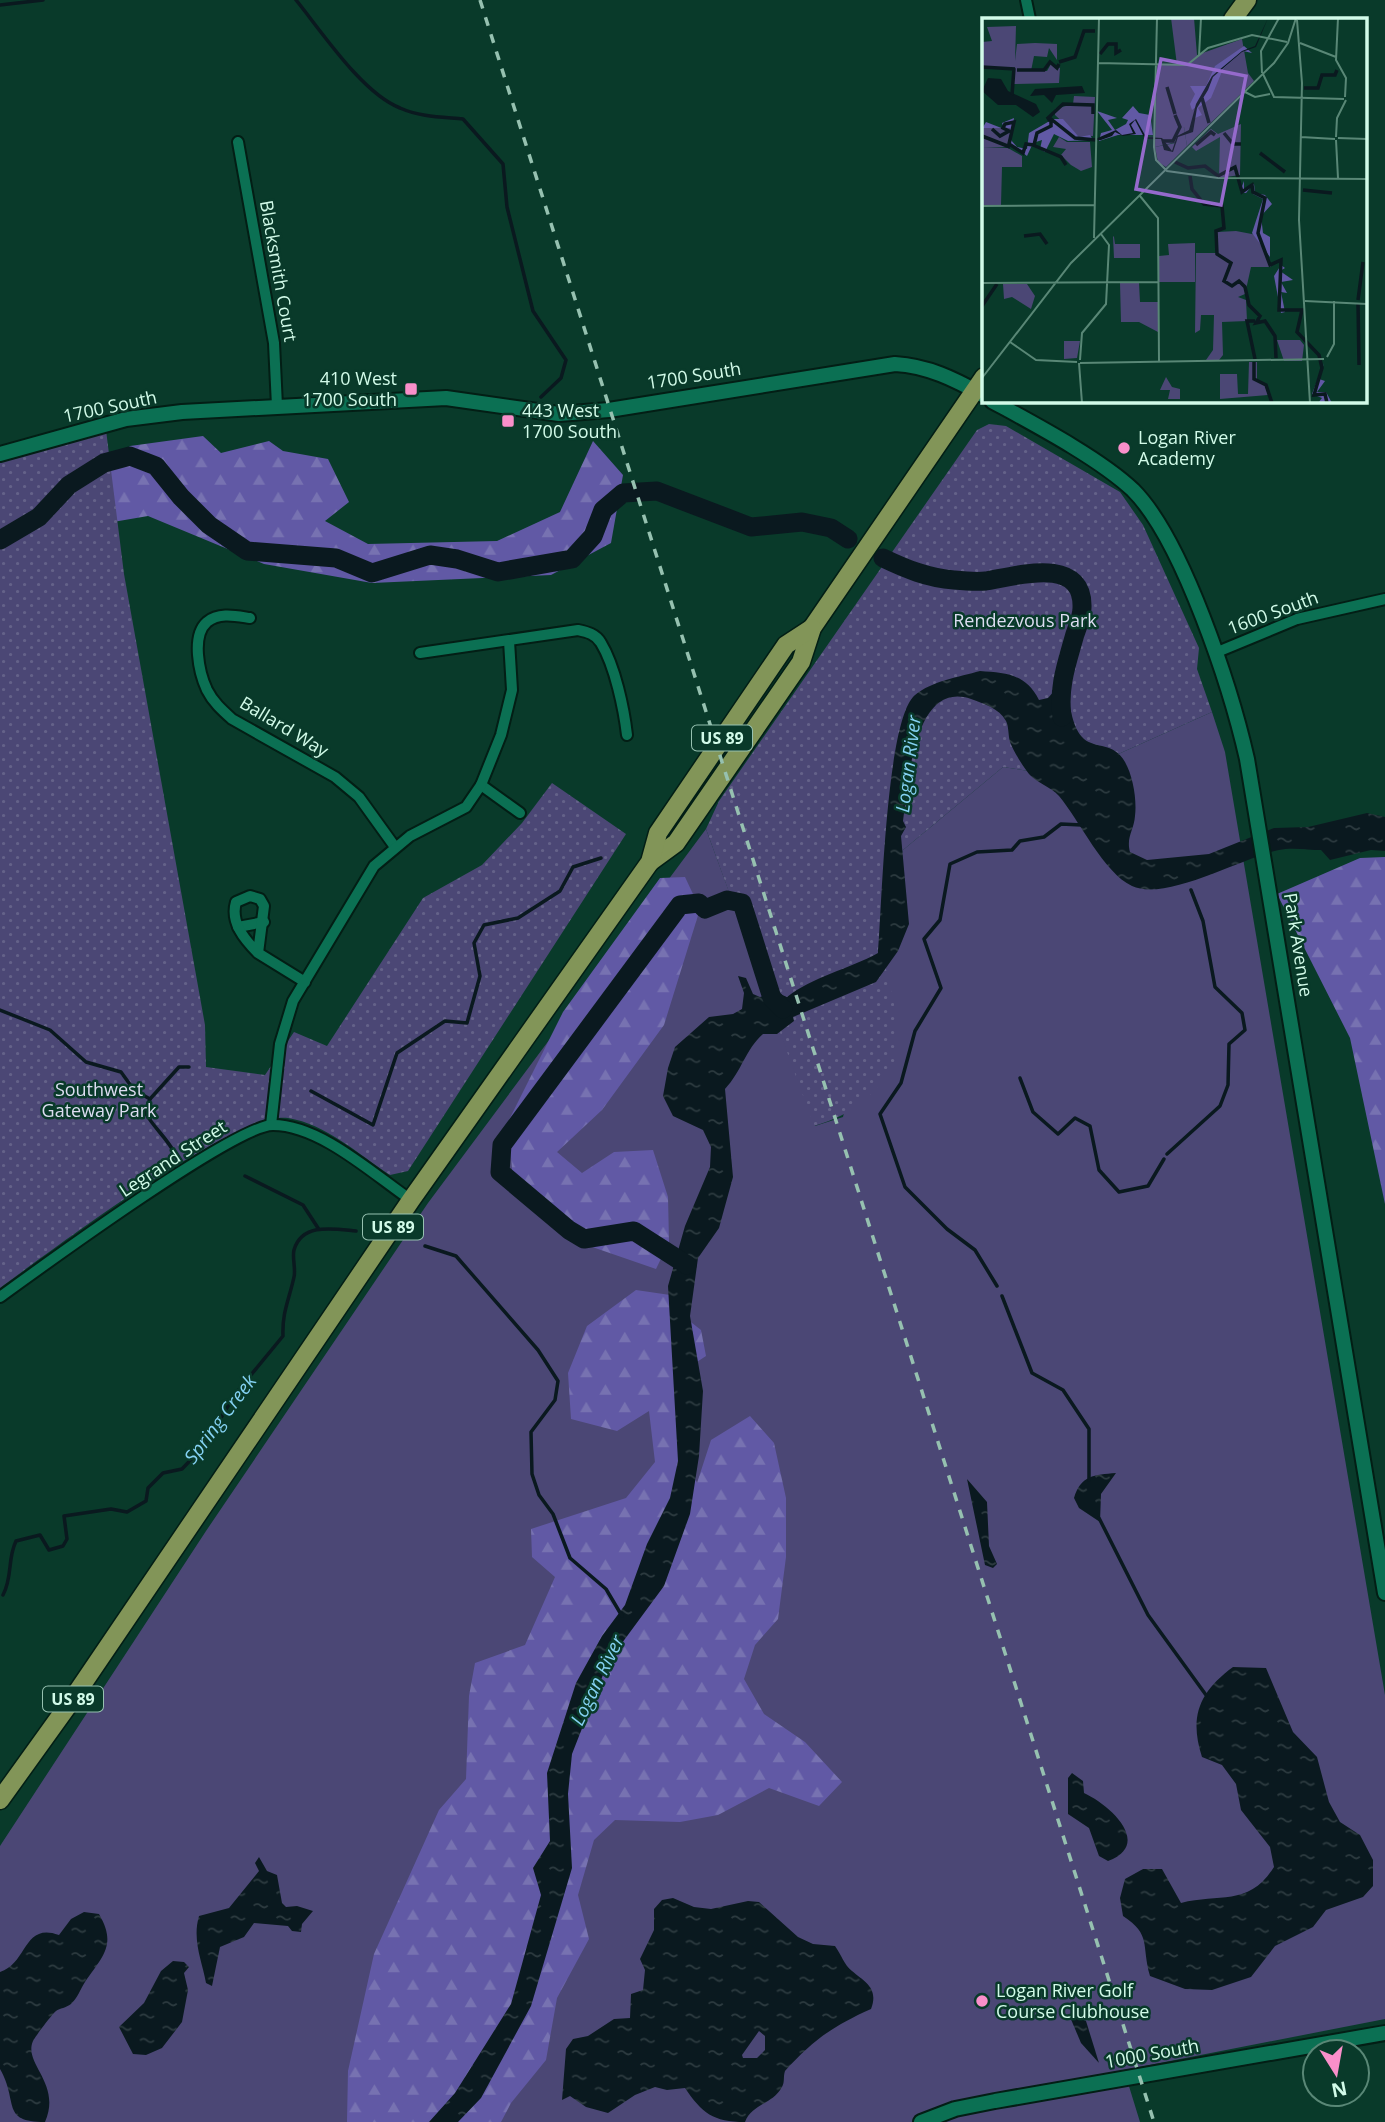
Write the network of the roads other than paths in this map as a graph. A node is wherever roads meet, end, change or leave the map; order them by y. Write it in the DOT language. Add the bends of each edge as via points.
graph roads {
  1 [pos="1026,0"];
  2 [pos="1247,0"];
  3 [pos="1030,18"];
  4 [pos="1234,18"];
  5 [pos="238,142"];
  6 [pos="981,388"];
  7 [pos="994,402"];
  8 [pos="277,406"];
  9 [pos="0,454"];
  10 [pos="1385,599"];
  11 [pos="250,618"];
  12 [pos="509,641"];
  13 [pos="420,653"];
  14 [pos="1215,653"];
  15 [pos="627,735"];
  16 [pos="481,785"];
  17 [pos="520,813"];
  18 [pos="395,846"];
  19 [pos="264,922"];
  20 [pos="238,927"];
  21 [pos="258,953"];
  22 [pos="305,982"];
  23 [pos="271,1125"];
  24 [pos="411,1200"];
  25 [pos="0,1297"];
  26 [pos="1385,1593"];
  27 [pos="0,1800"];
  28 [pos="1385,2033"];
  29 [pos="924,2120"];
  1 -- 3 [label="street"];
  2 -- 4 [label="highway"];
  5 -- 8 [label="street, Blacksmith Court" via="274,343"];
  6 -- 8 [label="street, 1700 South" via="916,366 895,364 559,414 446,398"];
  6 -- 24 [label="highway, US 89" via="812,628 786,645 659,833 650,862"];
  7 -- 14 [label="street, Park Avenue" via="1132,489 1155,516"];
  8 -- 9 [label="street, 1700 South" via="126,419"];
  10 -- 14 [label="street, 1600 South" via="1297,619"];
  11 -- 18 [label="street, Ballard Way" via="225,615 208,621 199,633 206,688 232,719 335,777 359,797"];
  12 -- 13 [label="street"];
  12 -- 15 [label="street" via="591,632 601,642 624,709"];
  12 -- 16 [label="street" via="512,690 501,735"];
  14 -- 26 [label="street, Park Avenue" via="1238,717 1258,824"];
  16 -- 17 [label="street"];
  16 -- 18 [label="street" via="466,807"];
  18 -- 22 [label="street" via="374,866"];
  19 -- 20 [label="street"];
  19 -- 20 [label="street" via="264,906 250,896 236,902 233,910"];
  19 -- 21 [label="street"];
  20 -- 21 [label="street"];
  21 -- 22 [label="street"];
  22 -- 23 [label="street" via="284,1025"];
  23 -- 24 [label="street" via="300,1129 323,1139"];
  23 -- 25 [label="street, Legrand Street" via="219,1148"];
  24 -- 27 [label="highway, US 89"];
  28 -- 29 [label="street, 1000 South" via="995,2101"];
}
